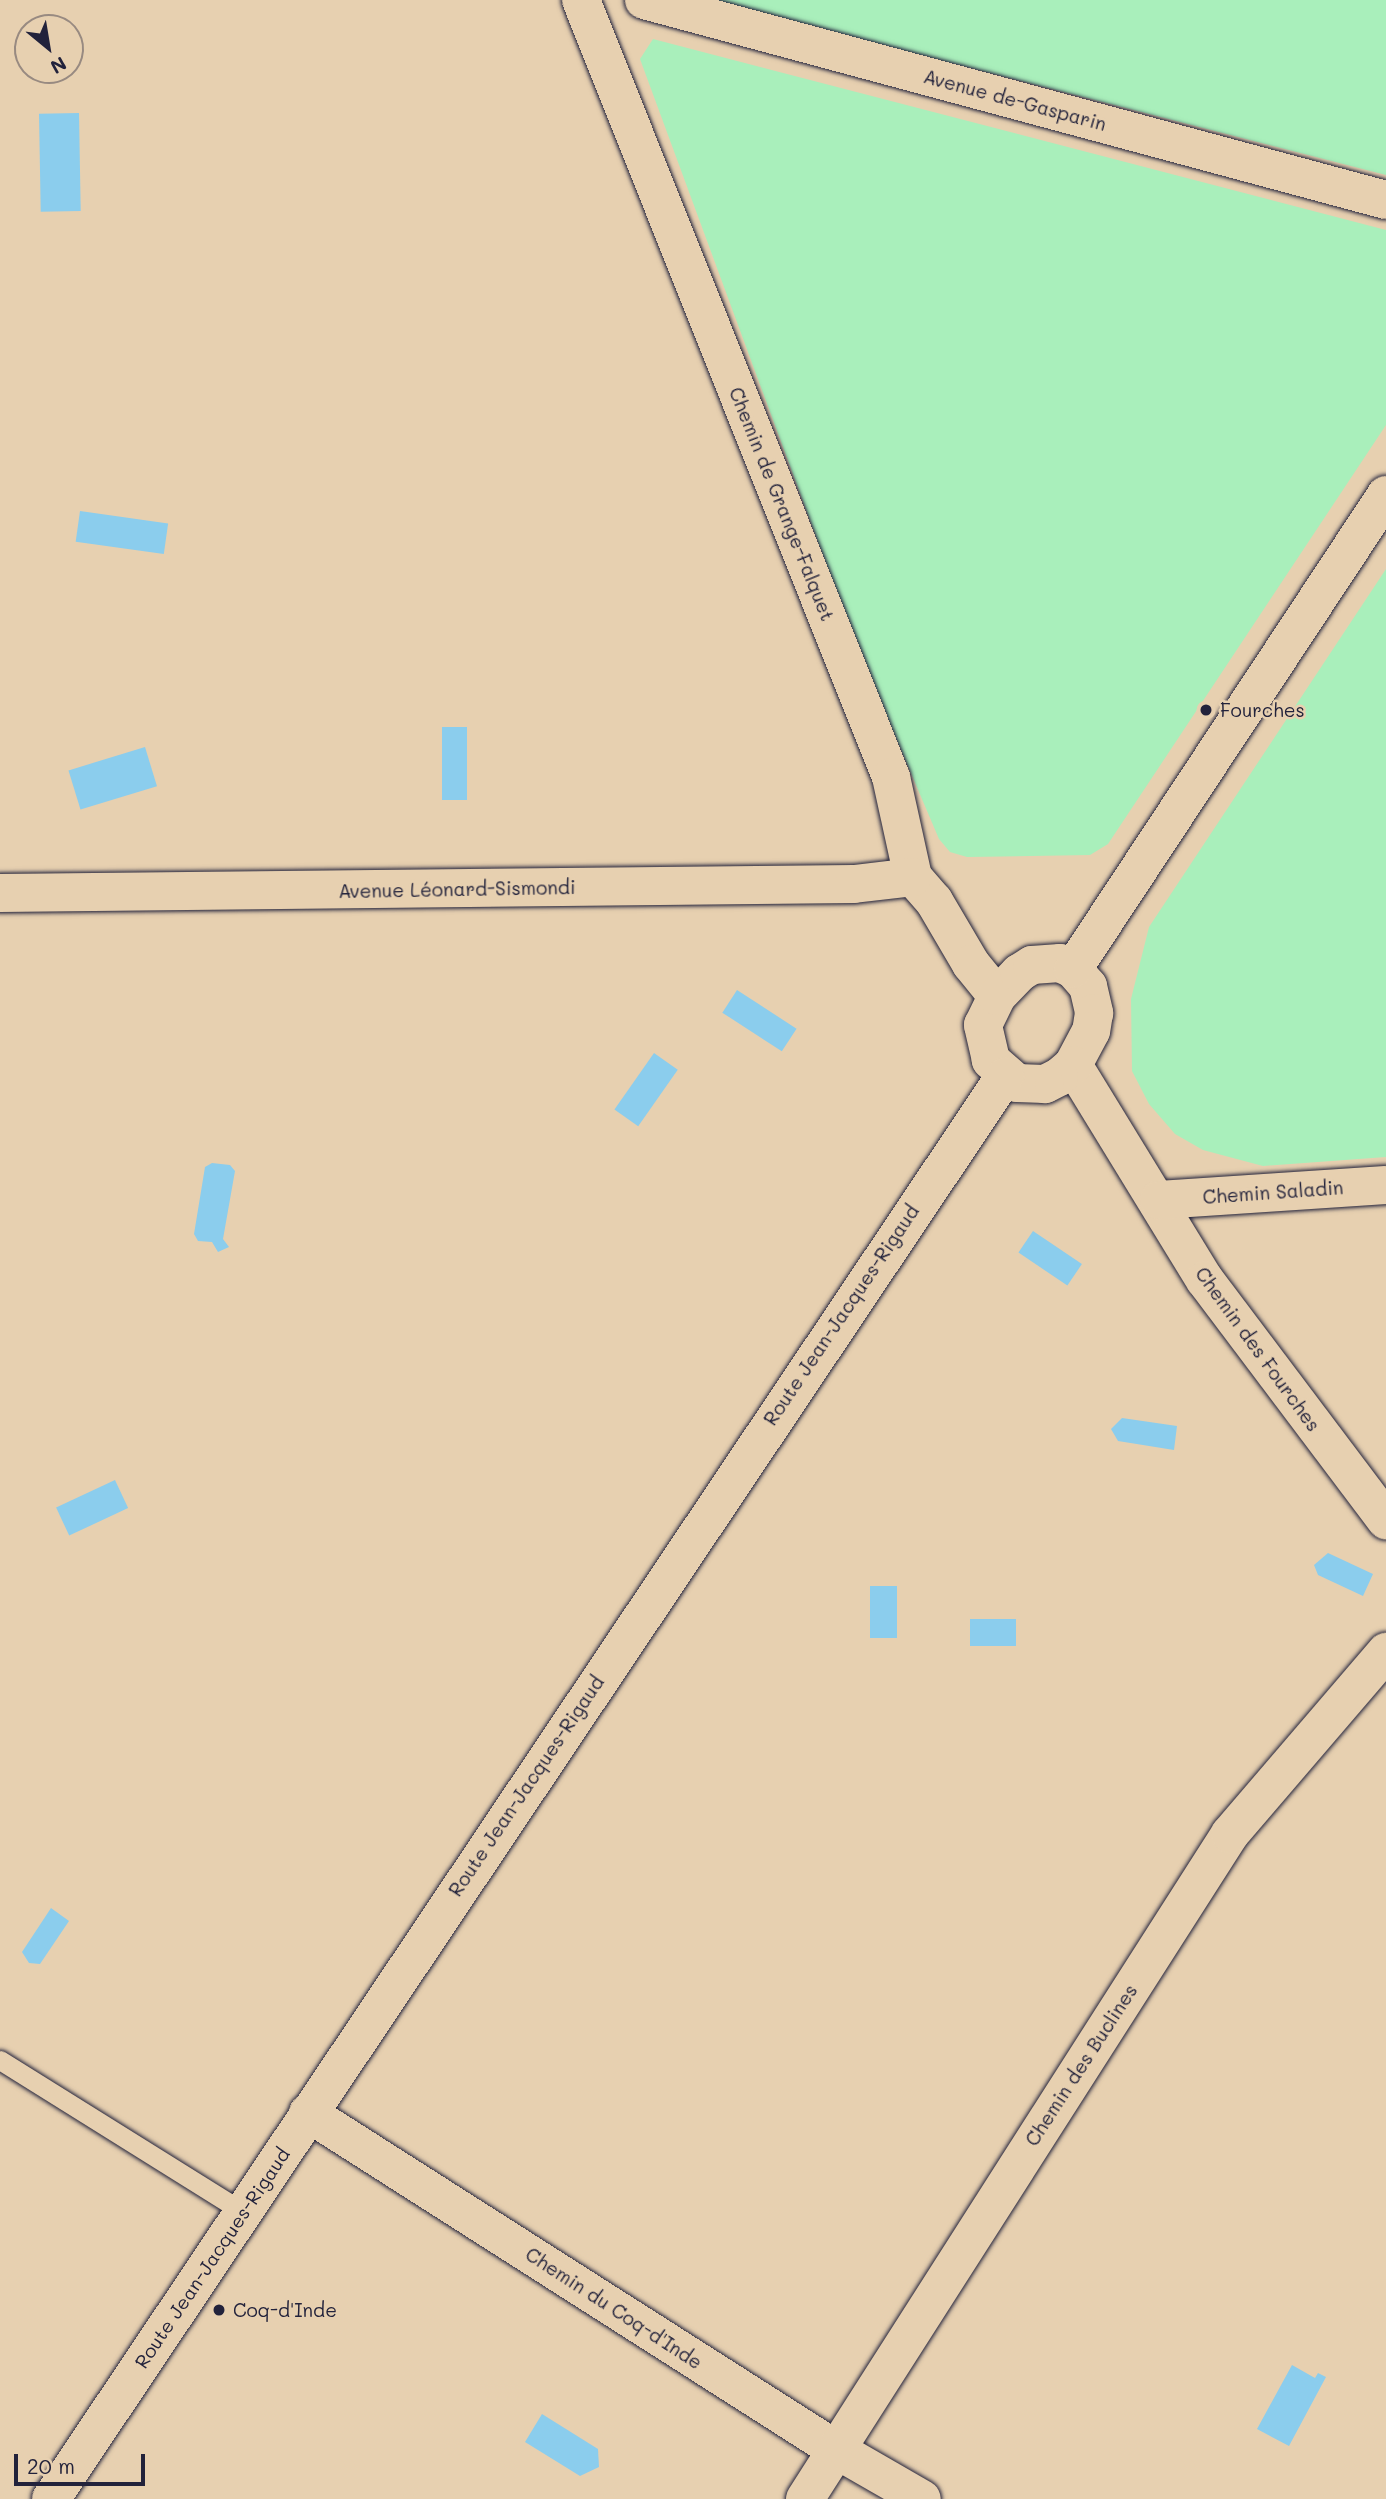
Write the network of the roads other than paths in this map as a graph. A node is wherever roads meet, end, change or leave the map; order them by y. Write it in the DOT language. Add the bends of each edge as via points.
graph roads {
  1 [pos="581,0"];
  2 [pos="644,0"];
  3 [pos="1386,200"];
  4 [pos="1386,495"];
  5 [pos="913,877"];
  6 [pos="0,893"];
  7 [pos="1073,969"];
  8 [pos="997,996"];
  9 [pos="1073,1065"];
  10 [pos="1005,1076"];
  11 [pos="1386,1185"];
  12 [pos="1159,1200"];
  13 [pos="1386,1520"];
  14 [pos="1386,1652"];
  15 [pos="0,2060"];
  16 [pos="308,2113"];
  17 [pos="243,2212"];
  18 [pos="835,2449"];
  19 [pos="51,2499"];
  20 [pos="806,2499"];
  21 [pos="922,2499"];
  1 -- 5 [label="street, Chemin de Grange-Falquet" via="891,777"];
  2 -- 3 [label="street, Avenue de-Gasparin"];
  4 -- 7 [label="street"];
  5 -- 6 [label="street, Avenue Léonard-Sismondi" via="854,884"];
  5 -- 8 [label="street, Chemin de Grange-Falquet"];
  7 -- 8 [label="street" via="1060,963 1032,965"];
  7 -- 9 [label="street" via="1088,986 1094,1013 1091,1031"];
  8 -- 10 [label="street" via="983,1026 984,1042 991,1060"];
  9 -- 10 [label="street" via="1045,1084 1029,1086"];
  9 -- 12 [label="street, Chemin des Fourches"];
  10 -- 16 [label="street, Route Jean-Jacques-Rigaud"];
  11 -- 12 [label="street, Chemin Saladin"];
  12 -- 13 [label="street, Chemin des Fourches" via="1205,1280"];
  14 -- 18 [label="street, Chemin des Buclines" via="1292,1756 1230,1834"];
  15 -- 17 [label="lane"];
  16 -- 17 [label="street, Route Jean-Jacques-Rigaud"];
  16 -- 18 [label="street, Chemin du Coq-d'Inde"];
  17 -- 19 [label="street, Route Jean-Jacques-Rigaud"];
  18 -- 20 [label="street, Chemin des Buclines"];
  18 -- 21 [label="street, Chemin du Coq-d'Inde"];
}
